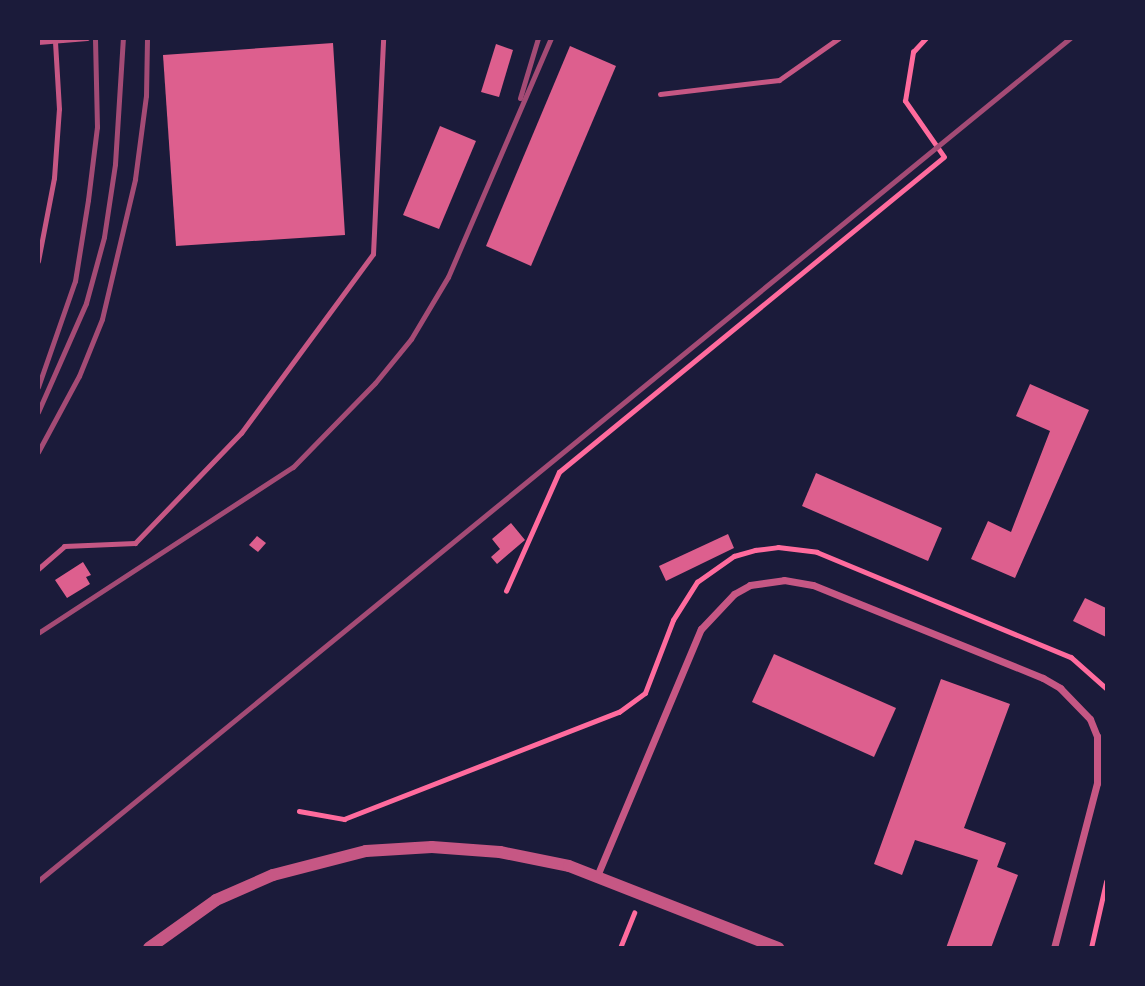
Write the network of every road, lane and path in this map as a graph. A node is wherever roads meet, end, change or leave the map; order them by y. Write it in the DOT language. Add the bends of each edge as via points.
graph roads {
  1 [pos="86,38"];
  2 [pos="383,38"];
  3 [pos="839,38"];
  4 [pos="926,38"];
  5 [pos="55,41"];
  6 [pos="38,42"];
  7 [pos="660,94"];
  8 [pos="38,261"];
  9 [pos="38,569"];
  10 [pos="506,591"];
  11 [pos="597,876"];
  12 [pos="1107,882"];
  13 [pos="641,894"];
  14 [pos="1105,898"];
  15 [pos="149,947"];
  16 [pos="620,947"];
  17 [pos="778,947"];
  18 [pos="1054,947"];
  19 [pos="1091,947"];
  1 -- 5 [label="lane"];
  2 -- 9 [label="lane" via="373,254 241,433 135,543 64,546"];
  3 -- 7 [label="lane" via="797,72 779,79"];
  4 -- 10 [label="path" via="913,52 905,101 944,157 559,472"];
  5 -- 6 [label="lane"];
  5 -- 8 [label="lane" via="59,109 54,178"];
  11 -- 13 [label="street"];
  11 -- 15 [label="street" via="536,858 462,848 366,851 311,863 244,886 193,914"];
  11 -- 18 [label="street" via="701,629 734,594 750,585 783,580 813,585 1042,678 1060,688 1090,719 1097,736 1097,783"];
  12 -- 14 [label="path"];
  13 -- 16 [label="path"];
  13 -- 17 [label="street"];
  14 -- 19 [label="path"];
}
